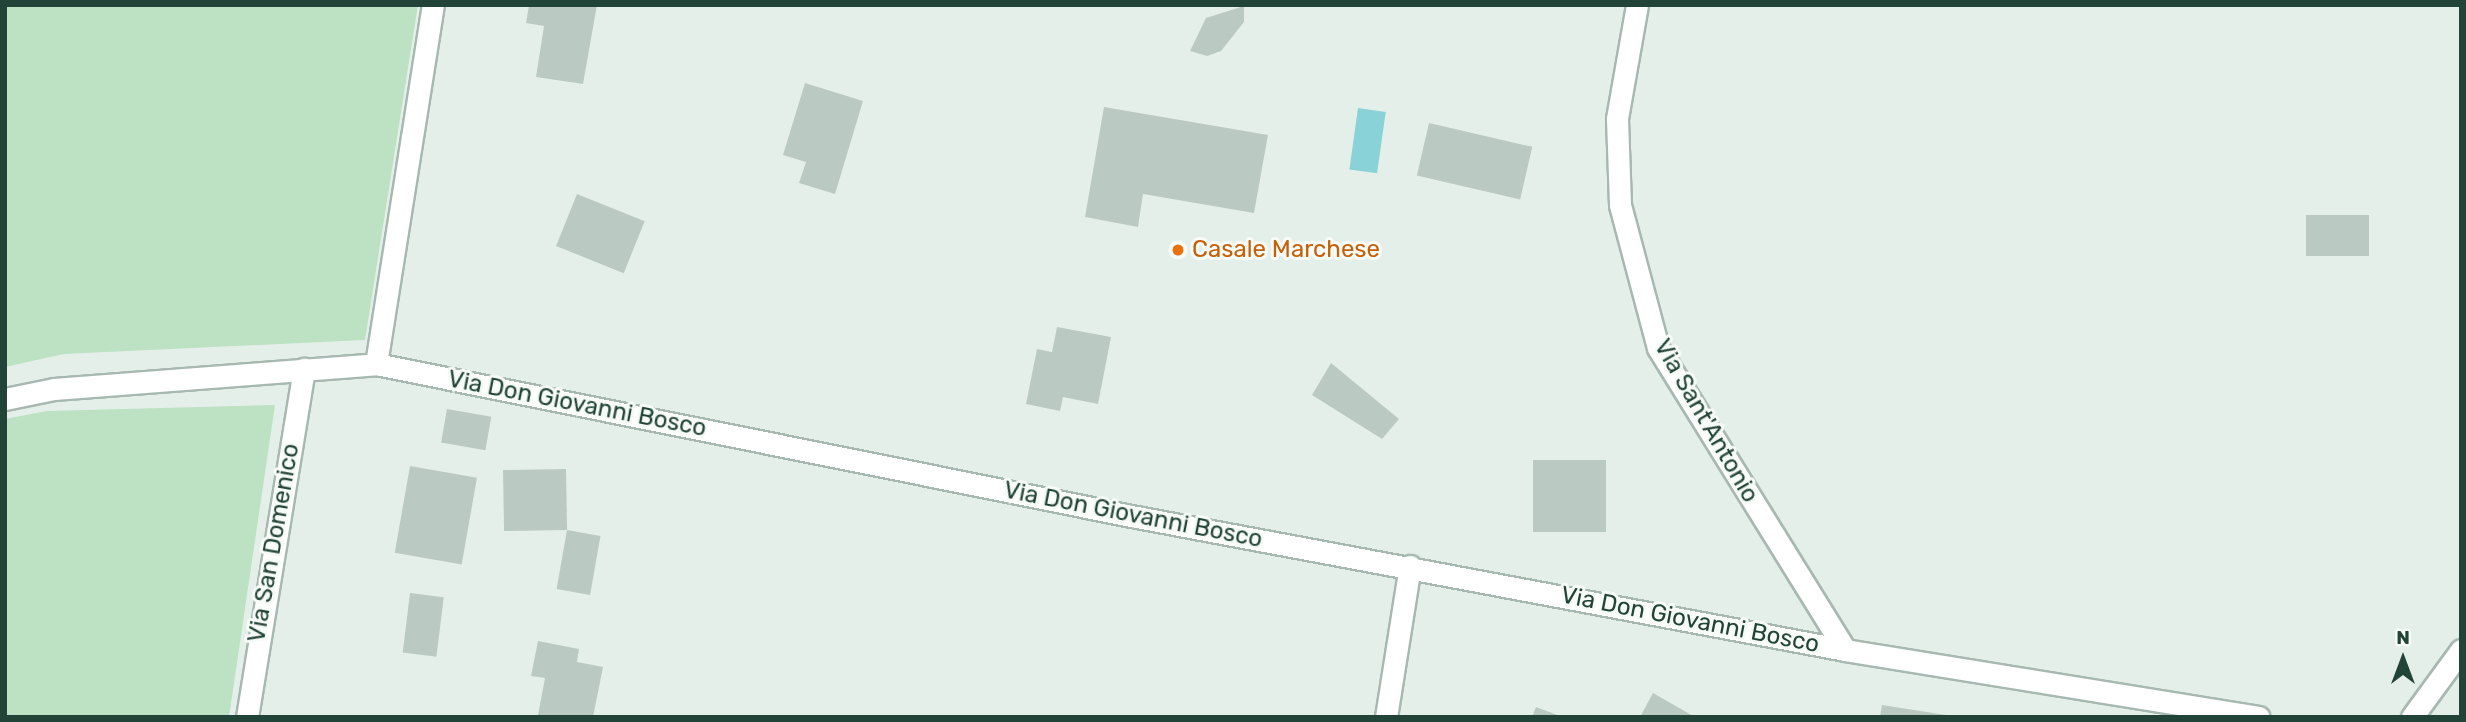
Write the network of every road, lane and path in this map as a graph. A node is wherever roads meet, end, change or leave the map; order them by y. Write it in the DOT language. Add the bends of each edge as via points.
graph roads {
  1 [pos="433,5"];
  2 [pos="1637,5"];
  3 [pos="376,363"];
  4 [pos="304,369"];
  5 [pos="5,399"];
  6 [pos="1410,566"];
  7 [pos="1845,650"];
  8 [pos="2461,650"];
  9 [pos="247,717"];
  10 [pos="1386,717"];
  11 [pos="2259,717"];
  12 [pos="2412,717"];
  1 -- 3 [label="street"];
  2 -- 7 [label="street, Via Sant'Antonio" via="1617,118 1620,205 1658,348"];
  3 -- 4 [label="street, Via Don Giovanni Bosco"];
  3 -- 6 [label="street, Via Don Giovanni Bosco"];
  4 -- 5 [label="street, Via Don Giovanni Bosco" via="54,389"];
  4 -- 9 [label="street, Via San Domenico"];
  6 -- 7 [label="street, Via Don Giovanni Bosco"];
  6 -- 10 [label="street"];
  7 -- 11 [label="street, Via Don Giovanni Bosco"];
  8 -- 12 [label="street"];
}
